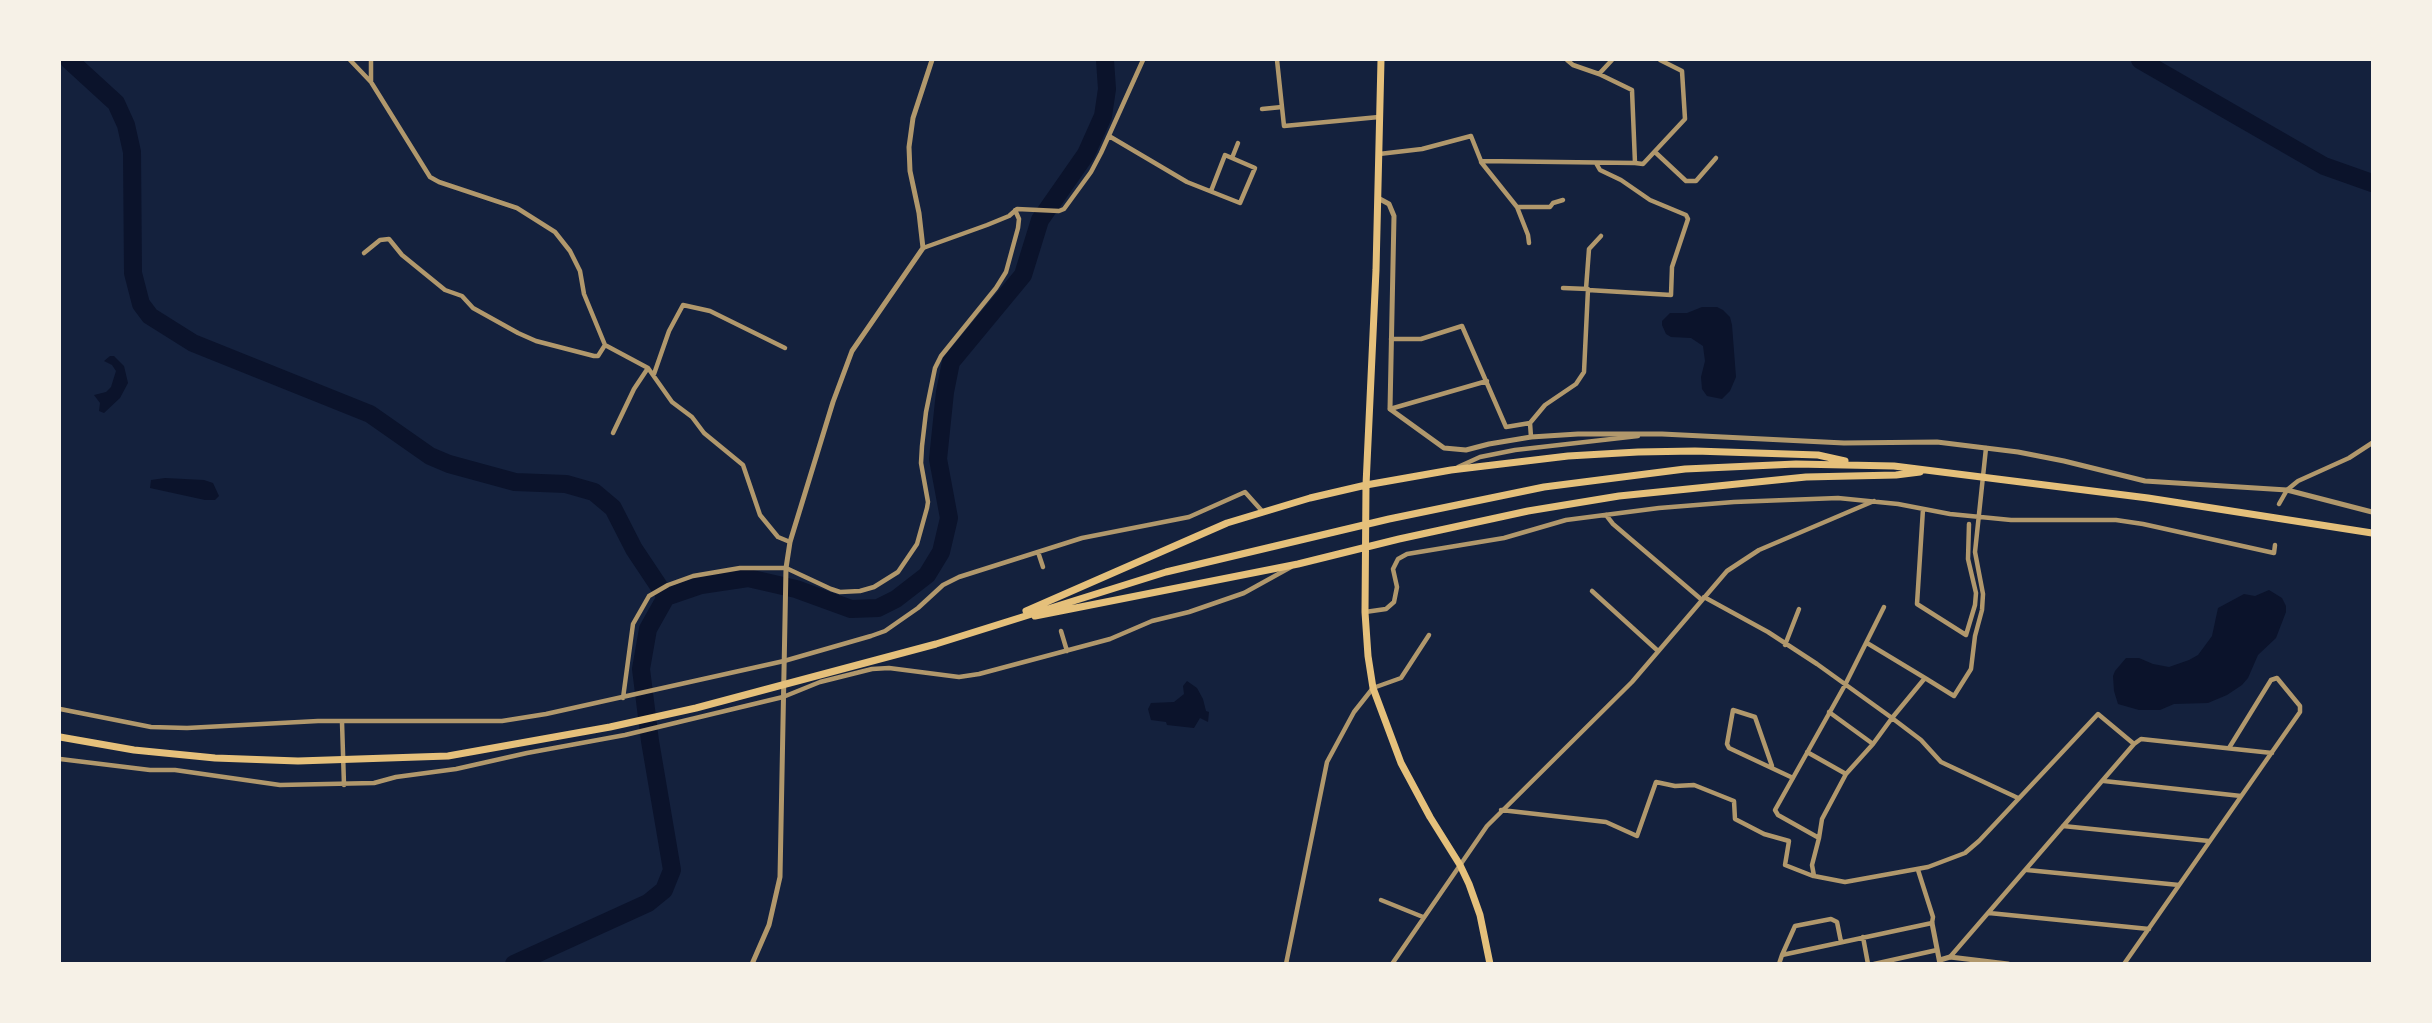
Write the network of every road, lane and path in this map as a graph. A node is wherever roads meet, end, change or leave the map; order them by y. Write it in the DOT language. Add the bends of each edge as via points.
graph roads {
  1 [pos="350,60"];
  2 [pos="371,60"];
  3 [pos="932,60"];
  4 [pos="1143,60"];
  5 [pos="1277,60"];
  6 [pos="1381,60"];
  7 [pos="1567,60"];
  8 [pos="1612,60"];
  9 [pos="1660,60"];
  10 [pos="1599,74"];
  11 [pos="371,82"];
  12 [pos="1283,107"];
  13 [pos="1262,110"];
  14 [pos="1379,117"];
  15 [pos="1109,136"];
  16 [pos="1238,143"];
  17 [pos="1655,152"];
  18 [pos="1378,154"];
  19 [pos="1232,158"];
  20 [pos="1716,158"];
  21 [pos="1481,161"];
  22 [pos="1595,163"];
  23 [pos="1635,163"];
  24 [pos="1211,191"];
  25 [pos="1378,198"];
  26 [pos="1563,200"];
  27 [pos="1517,207"];
  28 [pos="1015,210"];
  29 [pos="1601,236"];
  30 [pos="1529,243"];
  31 [pos="923,248"];
  32 [pos="364,253"];
  33 [pos="1563,288"];
  34 [pos="1587,289"];
  35 [pos="1391,339"];
  36 [pos="605,345"];
  37 [pos="785,348"];
  38 [pos="648,368"];
  39 [pos="654,374"];
  40 [pos="1487,381"];
  41 [pos="1390,409"];
  42 [pos="1530,423"];
  43 [pos="613,433"];
  44 [pos="1662,434"];
  45 [pos="1531,437"];
  46 [pos="2372,443"];
  47 [pos="1986,447"];
  48 [pos="1859,464"];
  49 [pos="1451,470"];
  50 [pos="1935,470"];
  51 [pos="1366,485"];
  52 [pos="2287,490"];
  53 [pos="1875,501"];
  54 [pos="2279,504"];
  55 [pos="1923,509"];
  56 [pos="1262,511"];
  57 [pos="2372,512"];
  58 [pos="1606,515"];
  59 [pos="1978,516"];
  60 [pos="1969,524"];
  61 [pos="2372,533"];
  62 [pos="790,542"];
  63 [pos="2276,545"];
  64 [pos="1366,547"];
  65 [pos="1038,552"];
  66 [pos="1298,564"];
  67 [pos="786,568"];
  68 [pos="1043,568"];
  69 [pos="1592,591"];
  70 [pos="1703,599"];
  71 [pos="1884,607"];
  72 [pos="1799,609"];
  73 [pos="1365,612"];
  74 [pos="1003,622"];
  75 [pos="1061,631"];
  76 [pos="1429,635"];
  77 [pos="1867,643"];
  78 [pos="1785,645"];
  79 [pos="1067,651"];
  80 [pos="1658,651"];
  81 [pos="783,661"];
  82 [pos="1925,678"];
  83 [pos="1845,685"];
  84 [pos="1373,688"];
  85 [pos="783,697"];
  86 [pos="626,698"];
  87 [pos="60,709"];
  88 [pos="1829,712"];
  89 [pos="1892,718"];
  90 [pos="342,722"];
  91 [pos="60,737"];
  92 [pos="1873,744"];
  93 [pos="2134,744"];
  94 [pos="2229,748"];
  95 [pos="1807,752"];
  96 [pos="2272,753"];
  97 [pos="60,759"];
  98 [pos="1772,766"];
  99 [pos="1846,774"];
  100 [pos="1793,778"];
  101 [pos="2103,781"];
  102 [pos="344,785"];
  103 [pos="2241,796"];
  104 [pos="2018,798"];
  105 [pos="1501,810"];
  106 [pos="2063,826"];
  107 [pos="1819,838"];
  108 [pos="2210,841"];
  109 [pos="1461,865"];
  110 [pos="1918,870"];
  111 [pos="2026,870"];
  112 [pos="1814,876"];
  113 [pos="2179,885"];
  114 [pos="1381,900"];
  115 [pos="1988,913"];
  116 [pos="1423,917"];
  117 [pos="1932,923"];
  118 [pos="2149,929"];
  119 [pos="1863,937"];
  120 [pos="1842,942"];
  121 [pos="1937,950"];
  122 [pos="1782,956"];
  123 [pos="1950,957"];
  124 [pos="1940,962"];
  125 [pos="1975,962"];
  126 [pos="752,964"];
  127 [pos="1286,964"];
  128 [pos="1392,964"];
  129 [pos="1490,964"];
  130 [pos="1779,964"];
  131 [pos="1868,964"];
  132 [pos="1874,964"];
  133 [pos="2008,964"];
  134 [pos="2124,964"];
  1 -- 11 [label="street"];
  2 -- 11 [label="street"];
  3 -- 31 [label="street" via="913,118 909,147"];
  4 -- 15 [label="street"];
  5 -- 12 [label="street"];
  6 -- 14 [label="highway"];
  7 -- 10 [label="street"];
  8 -- 10 [label="street"];
  9 -- 17 [label="street" via="1682,71 1685,118"];
  10 -- 23 [label="street" via="1632,90"];
  11 -- 36 [label="street" via="435,181 517,208 555,232 580,271 584,294"];
  12 -- 13 [label="street"];
  12 -- 14 [label="street" via="1284,126"];
  14 -- 18 [label="highway"];
  15 -- 24 [label="street" via="1187,183"];
  15 -- 28 [label="street" via="1091,172 1064,209"];
  16 -- 19 [label="street"];
  17 -- 20 [label="street" via="1686,181 1696,181"];
  17 -- 23 [label="street" via="1643,164"];
  18 -- 21 [label="street" via="1471,136"];
  18 -- 25 [label="highway"];
  19 -- 24 [label="street" via="1225,155"];
  19 -- 24 [label="street" via="1255,168 1240,203"];
  21 -- 22 [label="street"];
  21 -- 27 [label="street"];
  22 -- 23 [label="street"];
  22 -- 34 [label="street" via="1688,219 1672,267 1671,295"];
  25 -- 35 [label="street" via="1389,204 1394,216"];
  25 -- 51 [label="highway"];
  26 -- 27 [label="street" via="1550,207"];
  27 -- 30 [label="street"];
  28 -- 31 [label="street"];
  28 -- 67 [label="street" via="1018,228 1006,272 935,368 921,454 928,502 917,544 903,566 874,587 840,592"];
  29 -- 34 [label="street" via="1589,249"];
  31 -- 62 [label="street" via="852,351"];
  32 -- 36 [label="street" via="380,240 389,239 445,290 518,333 594,356"];
  33 -- 34 [label="street"];
  34 -- 42 [label="street" via="1584,372"];
  35 -- 40 [label="street" via="1420,339 1462,326"];
  35 -- 41 [label="street"];
  36 -- 38 [label="street"];
  37 -- 39 [label="street" via="710,311 682,305"];
  38 -- 39 [label="street"];
  38 -- 43 [label="street"];
  39 -- 62 [label="street" via="672,402 743,465 760,515 778,537"];
  40 -- 41 [label="street"];
  40 -- 42 [label="street" via="1506,427"];
  41 -- 45 [label="street" via="1454,451"];
  42 -- 45 [label="street"];
  44 -- 45 [label="street"];
  44 -- 47 [label="street"];
  44 -- 49 [label="street" via="1515,450 1480,457"];
  46 -- 52 [label="street"];
  47 -- 52 [label="street" via="2145,481"];
  47 -- 59 [label="street"];
  48 -- 49 [label="highway" via="1818,455 1695,451 1568,457"];
  48 -- 50 [label="highway"];
  48 -- 74 [label="highway" via="1746,466 1544,486 1166,572"];
  49 -- 51 [label="highway"];
  50 -- 61 [label="highway"];
  50 -- 64 [label="highway" via="1664,490 1528,511"];
  51 -- 56 [label="highway"];
  51 -- 64 [label="highway"];
  52 -- 54 [label="street"];
  52 -- 57 [label="street"];
  53 -- 55 [label="street"];
  53 -- 58 [label="street" via="1734,502"];
  53 -- 70 [label="street" via="1751,555 1727,571"];
  55 -- 59 [label="street"];
  55 -- 60 [label="street" via="1917,604 1966,635 1976,593 1968,559"];
  56 -- 65 [label="street" via="1245,492 1189,517 1082,538"];
  56 -- 74 [label="highway"];
  58 -- 70 [label="street"];
  58 -- 73 [label="street" via="1407,554 1393,569 1394,602 1386,609"];
  59 -- 63 [label="street" via="2116,520 2274,553"];
  59 -- 82 [label="street" via="1975,552 1983,594 1971,669 1955,696"];
  62 -- 67 [label="street"];
  64 -- 66 [label="highway"];
  64 -- 73 [label="highway"];
  65 -- 68 [label="street"];
  65 -- 81 [label="street" via="943,585 886,631"];
  66 -- 74 [label="highway"];
  66 -- 79 [label="street" via="1244,593"];
  67 -- 81 [label="street"];
  67 -- 86 [label="street" via="740,568 692,576 649,596 633,624"];
  69 -- 80 [label="street"];
  70 -- 78 [label="street"];
  70 -- 80 [label="street"];
  71 -- 77 [label="street"];
  72 -- 78 [label="street"];
  73 -- 84 [label="highway"];
  74 -- 91 [label="highway" via="696,708 448,755 298,761 215,758"];
  75 -- 79 [label="street"];
  76 -- 84 [label="street" via="1401,678"];
  77 -- 82 [label="street"];
  77 -- 83 [label="street"];
  78 -- 83 [label="street"];
  79 -- 85 [label="street" via="959,677 872,669"];
  80 -- 105 [label="street"];
  81 -- 85 [label="street"];
  81 -- 86 [label="street"];
  82 -- 89 [label="street"];
  83 -- 88 [label="street"];
  83 -- 89 [label="street"];
  84 -- 109 [label="highway" via="1401,763"];
  84 -- 127 [label="street" via="1327,762"];
  85 -- 102 [label="street" via="456,769"];
  85 -- 126 [label="street" via="780,877 769,925"];
  86 -- 90 [label="street" via="502,721"];
  87 -- 90 [label="street" via="151,727"];
  88 -- 92 [label="street"];
  88 -- 95 [label="street"];
  89 -- 92 [label="street"];
  89 -- 104 [label="street" via="1941,762"];
  90 -- 102 [label="street"];
  92 -- 99 [label="street"];
  93 -- 94 [label="street" via="2141,739"];
  93 -- 101 [label="street"];
  93 -- 104 [label="street" via="2098,714"];
  94 -- 96 [label="street"];
  94 -- 96 [label="street" via="2271,680 2277,678 2300,712"];
  95 -- 99 [label="street"];
  95 -- 100 [label="street"];
  96 -- 103 [label="street"];
  97 -- 102 [label="street" via="280,785"];
  98 -- 98 [label="street" via="1729,748 1733,710 1755,717"];
  98 -- 100 [label="street"];
  99 -- 107 [label="street" via="1822,819"];
  100 -- 107 [label="street" via="1775,810"];
  101 -- 103 [label="street"];
  101 -- 106 [label="street"];
  103 -- 108 [label="street"];
  104 -- 110 [label="street" via="1965,853"];
  105 -- 109 [label="street"];
  105 -- 112 [label="street" via="1606,822 1637,836 1656,782 1694,785 1734,800 1735,819 1789,841 1785,865"];
  106 -- 108 [label="street"];
  106 -- 111 [label="street"];
  107 -- 112 [label="street"];
  108 -- 113 [label="street"];
  109 -- 116 [label="street"];
  109 -- 129 [label="highway" via="1480,915"];
  110 -- 112 [label="street" via="1845,882"];
  110 -- 117 [label="street"];
  111 -- 113 [label="street"];
  111 -- 115 [label="street"];
  113 -- 118 [label="street"];
  114 -- 116 [label="street"];
  115 -- 118 [label="street"];
  115 -- 123 [label="street"];
  116 -- 128 [label="street"];
  117 -- 119 [label="street"];
  117 -- 121 [label="street"];
  118 -- 134 [label="street"];
  119 -- 120 [label="street"];
  119 -- 131 [label="street"];
  120 -- 122 [label="street"];
  120 -- 122 [label="street" via="1837,922 1830,919 1795,926"];
  121 -- 124 [label="street"];
  121 -- 132 [label="street"];
  122 -- 130 [label="street"];
  123 -- 124 [label="street"];
  123 -- 125 [label="street"];
  125 -- 133 [label="street"];
}
